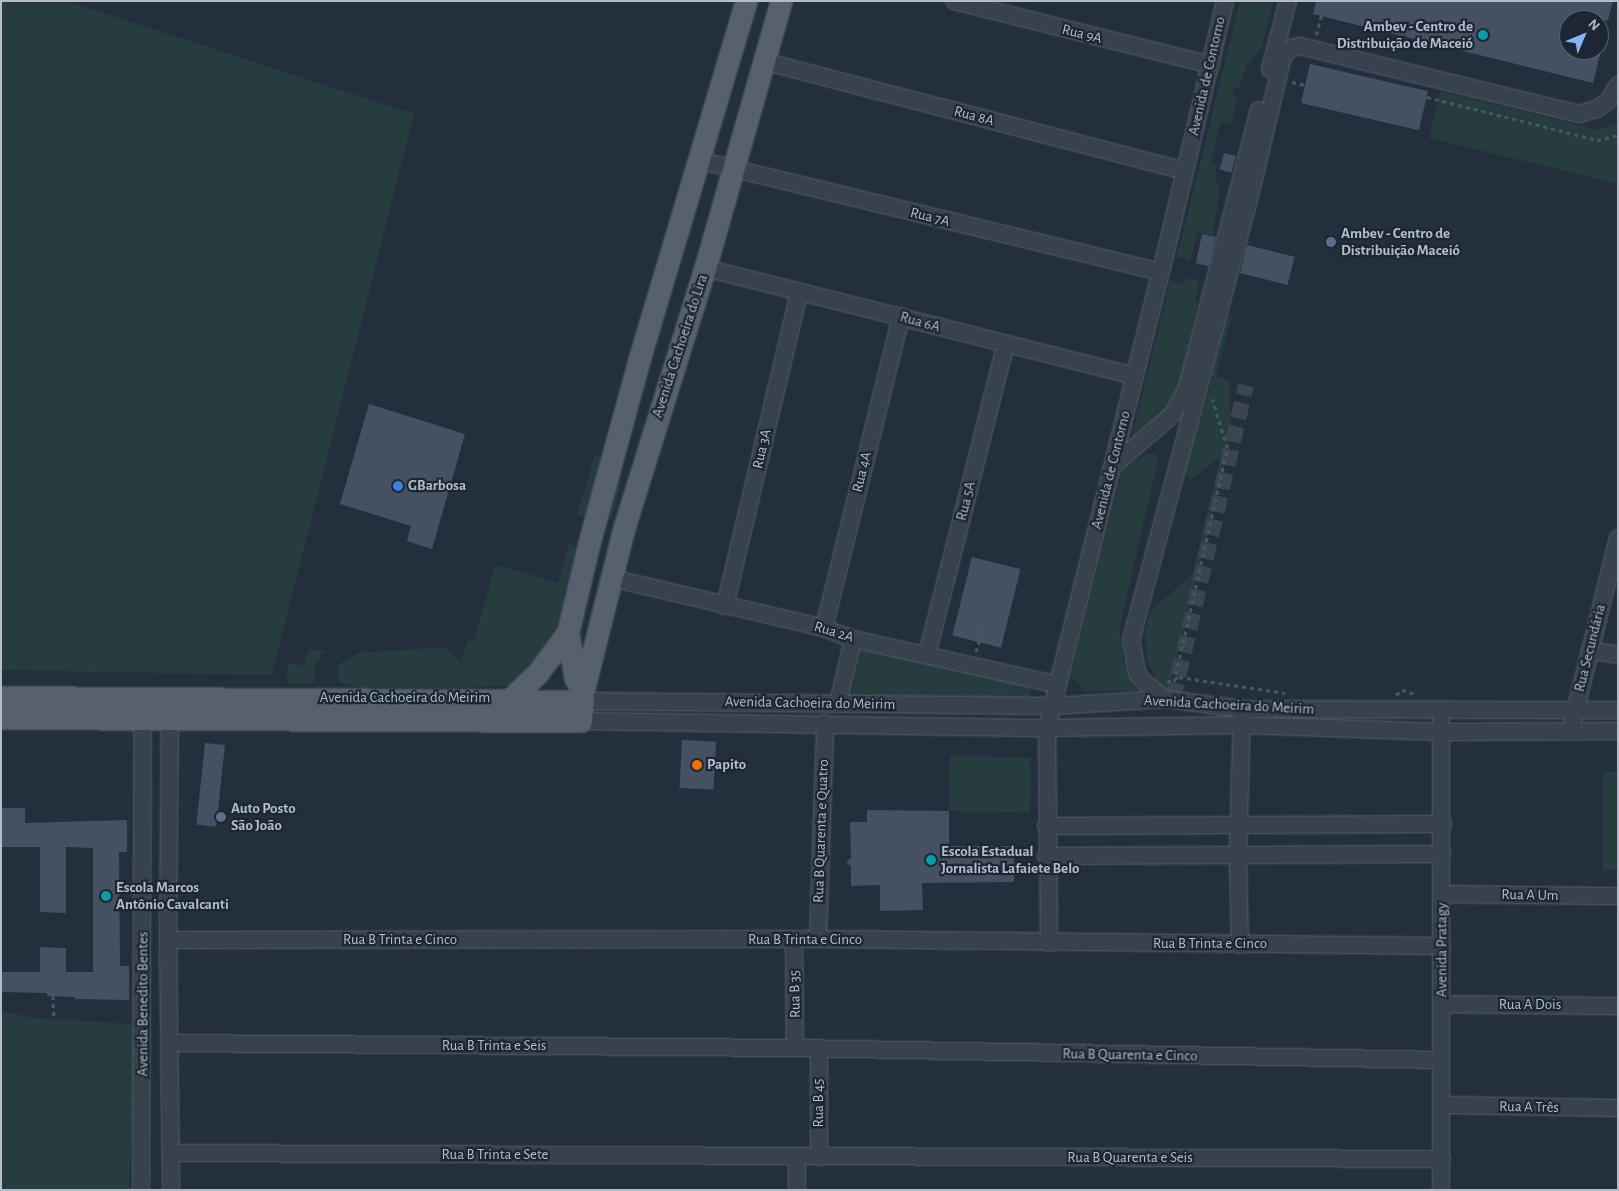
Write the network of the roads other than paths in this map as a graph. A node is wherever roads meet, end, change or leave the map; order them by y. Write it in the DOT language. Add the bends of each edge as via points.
graph roads {
  1 [pos="746,1"];
  2 [pos="781,1"];
  3 [pos="954,1"];
  4 [pos="1225,1"];
  5 [pos="1288,1"];
  6 [pos="763,61"];
  7 [pos="1211,65"];
  8 [pos="1618,85"];
  9 [pos="698,160"];
  10 [pos="732,169"];
  11 [pos="1184,171"];
  12 [pos="705,268"];
  13 [pos="1162,272"];
  14 [pos="800,293"];
  15 [pos="901,316"];
  16 [pos="1005,346"];
  17 [pos="1135,376"];
  18 [pos="1112,467"];
  19 [pos="1616,548"];
  20 [pos="611,578"];
  21 [pos="725,606"];
  22 [pos="824,628"];
  23 [pos="569,635"];
  24 [pos="853,639"];
  25 [pos="594,647"];
  26 [pos="1590,650"];
  27 [pos="928,655"];
  28 [pos="1618,655"];
  29 [pos="1058,685"];
  30 [pos="1,697"];
  31 [pos="510,699"];
  32 [pos="1165,699"];
  33 [pos="838,704"];
  34 [pos="582,705"];
  35 [pos="1052,706"];
  36 [pos="142,708"];
  37 [pos="170,708"];
  38 [pos="1243,709"];
  39 [pos="1440,710"];
  40 [pos="1575,710"];
  41 [pos="1618,710"];
  42 [pos="1,718"];
  43 [pos="825,723"];
  44 [pos="1242,725"];
  45 [pos="1047,728"];
  46 [pos="1571,730"];
  47 [pos="1618,730"];
  48 [pos="1442,732"];
  49 [pos="1443,824"];
  50 [pos="1239,825"];
  51 [pos="1046,826"];
  52 [pos="1238,854"];
  53 [pos="1442,854"];
  54 [pos="1046,856"];
  55 [pos="1442,894"];
  56 [pos="1618,896"];
  57 [pos="818,939"];
  58 [pos="168,940"];
  59 [pos="794,940"];
  60 [pos="1048,943"];
  61 [pos="1240,945"];
  62 [pos="1442,946"];
  63 [pos="1442,1004"];
  64 [pos="1618,1006"];
  65 [pos="169,1043"];
  66 [pos="795,1048"];
  67 [pos="819,1050"];
  68 [pos="1441,1060"];
  69 [pos="171,1101"];
  70 [pos="143,1102"];
  71 [pos="1441,1106"];
  72 [pos="1618,1108"];
  73 [pos="171,1153"];
  74 [pos="797,1156"];
  75 [pos="819,1157"];
  76 [pos="1442,1159"];
  77 [pos="141,1190"];
  78 [pos="171,1190"];
  79 [pos="796,1190"];
  80 [pos="1441,1190"];
  1 -- 9 [label="main road"];
  2 -- 6 [label="main road, Avenida Cachoeira do Lira"];
  3 -- 7 [label="street, Rua 9A"];
  4 -- 7 [label="street, Avenida de Contorno"];
  5 -- 18 [label="street" via="1187,388 1173,414"];
  6 -- 10 [label="main road, Avenida Cachoeira do Lira"];
  6 -- 11 [label="street, Rua 8A"];
  7 -- 11 [label="street, Avenida de Contorno"];
  8 -- 32 [label="street" via="1608,101 1597,109 1579,114 1300,46 1291,48 1283,56 1248,204 1131,640 1137,673"];
  9 -- 10 [label="street, Rua 7A"];
  9 -- 23 [label="main road" via="637,370"];
  10 -- 12 [label="main road, Avenida Cachoeira do Lira"];
  10 -- 13 [label="street, Rua 7A"];
  11 -- 13 [label="street, Avenida de Contorno"];
  12 -- 14 [label="street, Rua 6A"];
  12 -- 20 [label="main road, Avenida Cachoeira do Lira" via="633,493"];
  13 -- 17 [label="street, Avenida de Contorno"];
  14 -- 15 [label="street, Rua 6A"];
  14 -- 21 [label="street, Rua 3A"];
  15 -- 16 [label="street, Rua 6A"];
  15 -- 22 [label="street, Rua 4A"];
  16 -- 17 [label="street, Rua 6A"];
  16 -- 27 [label="street, Rua 5A"];
  17 -- 18 [label="street, Avenida de Contorno"];
  18 -- 29 [label="street, Avenida de Contorno"];
  19 -- 26 [label="street, Rua Secundária"];
  20 -- 21 [label="street, Rua 2A"];
  20 -- 25 [label="main road, Avenida Cachoeira do Lira"];
  21 -- 22 [label="street, Rua 2A"];
  22 -- 24 [label="street, Rua 2A"];
  23 -- 25 [label="main road" via="581,652"];
  23 -- 31 [label="main road" via="537,674"];
  23 -- 34 [label="main road"];
  24 -- 27 [label="street, Rua 2A"];
  24 -- 33 [label="street"];
  25 -- 34 [label="main road, Avenida Cachoeira do Lira"];
  26 -- 28 [label="street"];
  26 -- 40 [label="street, Rua Secundária"];
  27 -- 29 [label="street, Rua 2A"];
  29 -- 35 [label="street, Avenida de Contorno"];
  30 -- 36 [label="main road, Avenida Cachoeira do Meirim"];
  31 -- 34 [label="main road, Avenida Cachoeira do Meirim"];
  31 -- 37 [label="main road, Avenida Cachoeira do Meirim"];
  32 -- 35 [label="street, Avenida Cachoeira do Meirim"];
  32 -- 38 [label="street, Avenida Cachoeira do Meirim"];
  33 -- 34 [label="street, Avenida Cachoeira do Meirim"];
  33 -- 35 [label="street, Avenida Cachoeira do Meirim"];
  34 -- 37 [label="main road, Avenida Cachoeira do Meirim"];
  34 -- 43 [label="street, Avenida Cachoeira do Meirim"];
  35 -- 45 [label="street, Avenida de Contorno"];
  36 -- 37 [label="main road, Avenida Cachoeira do Meirim"];
  36 -- 42 [label="main road, Avenida Cachoeira do Meirim"];
  36 -- 70 [label="street, Avenida Benedito Bentes"];
  37 -- 58 [label="street, Avenida Benedito Bentes"];
  38 -- 39 [label="street, Avenida Cachoeira do Meirim"];
  38 -- 44 [label="street"];
  39 -- 40 [label="street, Avenida Cachoeira do Meirim"];
  39 -- 48 [label="street, Avenida Pratagy"];
  40 -- 41 [label="street, Avenida Cachoeira do Meirim"];
  40 -- 46 [label="street, Rua Secundária"];
  43 -- 45 [label="street, Avenida Cachoeira do Meirim"];
  43 -- 57 [label="street, Rua B Quarenta e Quatro"];
  44 -- 45 [label="street, Avenida Cachoeira do Meirim"];
  44 -- 48 [label="street, Avenida Cachoeira do Meirim"];
  44 -- 50 [label="street"];
  45 -- 51 [label="street, Avenida de Contorno"];
  46 -- 47 [label="street, Avenida Cachoeira do Meirim"];
  46 -- 48 [label="street, Avenida Cachoeira do Meirim"];
  48 -- 49 [label="street, Avenida Pratagy"];
  49 -- 50 [label="street"];
  49 -- 53 [label="street, Avenida Pratagy"];
  50 -- 51 [label="street"];
  50 -- 52 [label="street"];
  51 -- 54 [label="street, Avenida de Contorno"];
  52 -- 53 [label="street"];
  52 -- 54 [label="street"];
  52 -- 61 [label="street"];
  53 -- 55 [label="street, Avenida Pratagy"];
  54 -- 60 [label="street, Avenida de Contorno"];
  55 -- 56 [label="street, Rua A Um"];
  55 -- 62 [label="street, Avenida Pratagy"];
  57 -- 59 [label="street, Rua B Trinta e Cinco"];
  57 -- 60 [label="street, Rua B Trinta e Cinco"];
  58 -- 59 [label="street, Rua B Trinta e Cinco"];
  58 -- 65 [label="street, Avenida Benedito Bentes"];
  59 -- 66 [label="street, Rua B 35"];
  60 -- 61 [label="street, Rua B Trinta e Cinco"];
  61 -- 62 [label="street, Rua B Trinta e Cinco"];
  62 -- 63 [label="street, Avenida Pratagy"];
  63 -- 64 [label="street, Rua A Dois"];
  63 -- 68 [label="street, Avenida Pratagy"];
  65 -- 66 [label="street, Rua B Trinta e Seis"];
  65 -- 69 [label="street, Avenida Benedito Bentes"];
  66 -- 67 [label="street, Rua B Trinta e Seis"];
  67 -- 68 [label="street, Rua B Quarenta e Cinco"];
  67 -- 75 [label="street, Rua B 45"];
  68 -- 71 [label="street, Avenida Pratagy"];
  69 -- 70 [label="street"];
  69 -- 73 [label="street, Avenida Benedito Bentes"];
  70 -- 77 [label="street, Avenida Benedito Bentes"];
  71 -- 72 [label="street, Rua A Três"];
  71 -- 76 [label="street, Avenida Pratagy"];
  73 -- 74 [label="street, Rua B Trinta e Sete"];
  73 -- 78 [label="street, Avenida Benedito Bentes"];
  74 -- 75 [label="street, Rua B Trinta e Sete"];
  74 -- 79 [label="street"];
  75 -- 76 [label="street, Rua B Quarenta e Seis"];
  76 -- 80 [label="street, Avenida Pratagy"];
}
